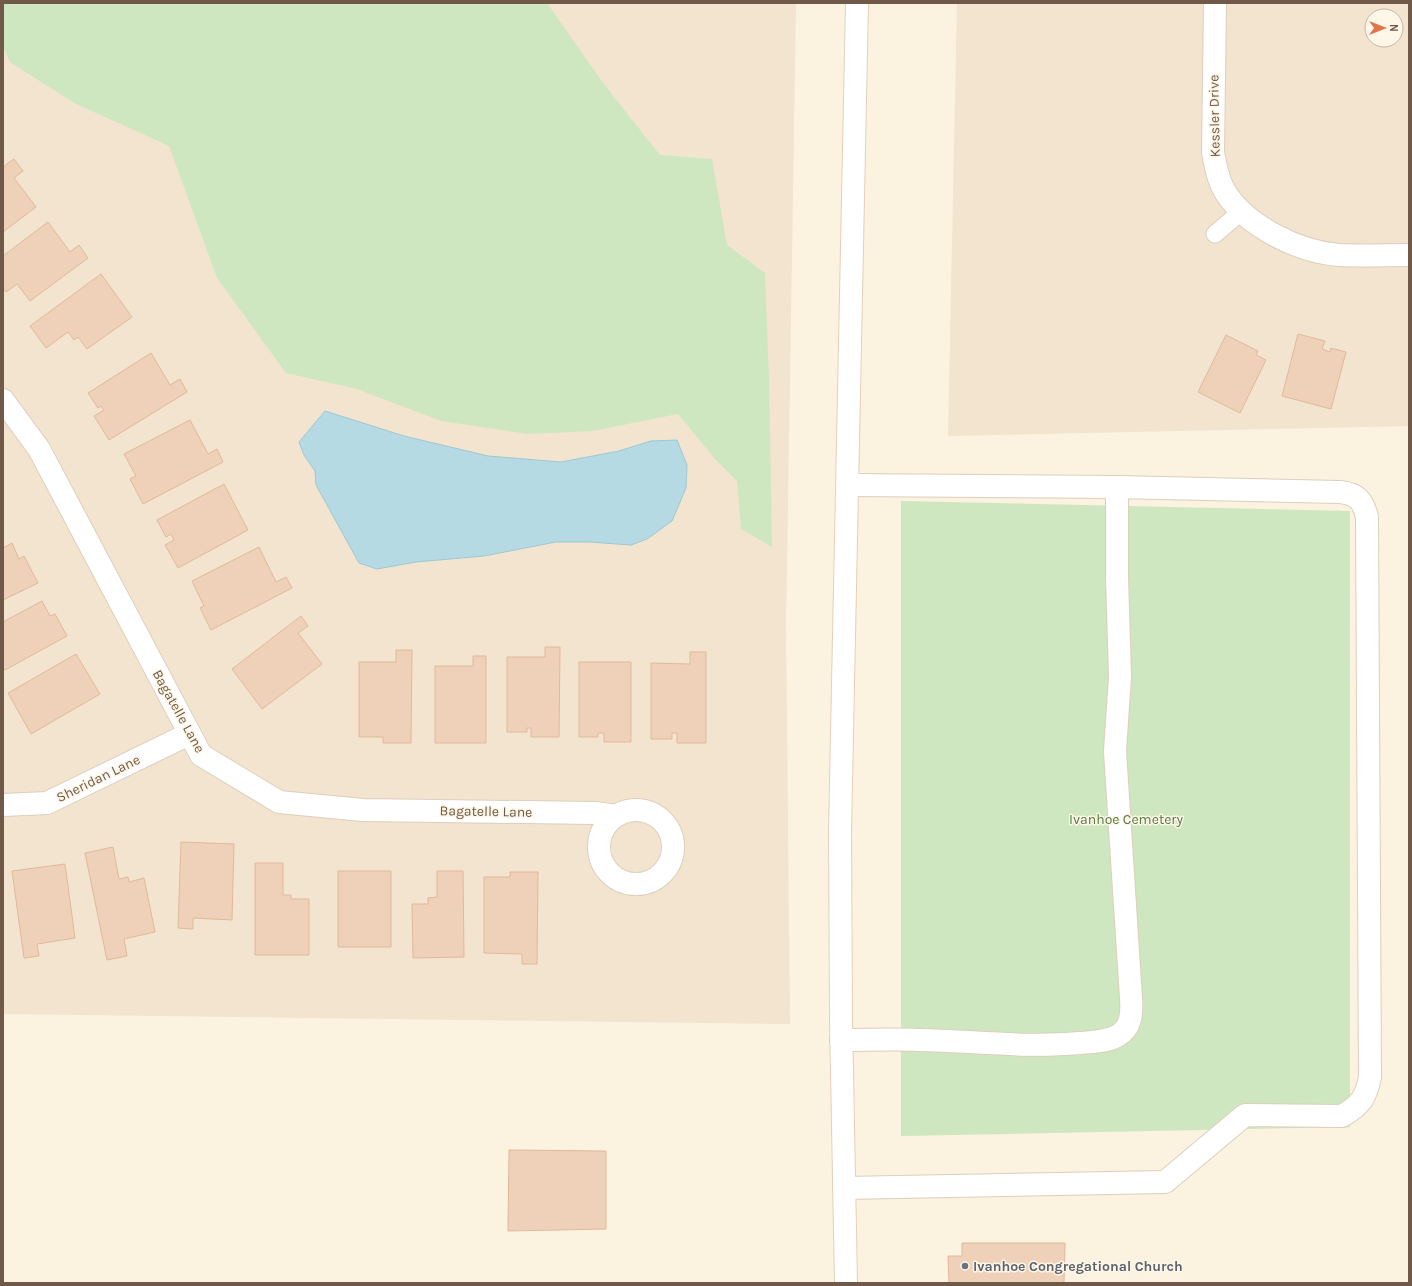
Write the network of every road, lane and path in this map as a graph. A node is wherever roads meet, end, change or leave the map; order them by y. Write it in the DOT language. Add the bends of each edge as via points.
graph roads {
  1 [pos="857,3"];
  2 [pos="1215,3"];
  3 [pos="1242,211"];
  4 [pos="1215,234"];
  5 [pos="1409,255"];
  6 [pos="3,400"];
  7 [pos="847,485"];
  8 [pos="1117,487"];
  9 [pos="189,734"];
  10 [pos="3,805"];
  11 [pos="616,816"];
  12 [pos="841,1040"];
  13 [pos="844,1188"];
  14 [pos="846,1283"];
  1 -- 7 [label="street"];
  2 -- 3 [label="street, Kessler Drive" via="1213,152 1224,190"];
  3 -- 4 [label="lane"];
  3 -- 5 [label="street, Kessler Drive" via="1268,231 1303,248 1339,255"];
  6 -- 9 [label="street, Bagatelle Lane" via="42,456"];
  7 -- 8 [label="street"];
  7 -- 12 [label="street" via="840,832"];
  8 -- 12 [label="street" via="1120,677 1115,751 1131,991 1132,1011 1129,1023 1124,1031 1107,1040 1056,1045"];
  8 -- 13 [label="street" via="1340,492 1350,493 1364,504 1367,517 1370,1077 1368,1089 1364,1099 1342,1116 1244,1115 1165,1182"];
  9 -- 10 [label="street, Sheridan Lane" via="47,803"];
  9 -- 11 [label="street, Bagatelle Lane" via="201,755 278,802 363,810 596,812"];
  12 -- 13 [label="street"];
  13 -- 14 [label="street"];
}
